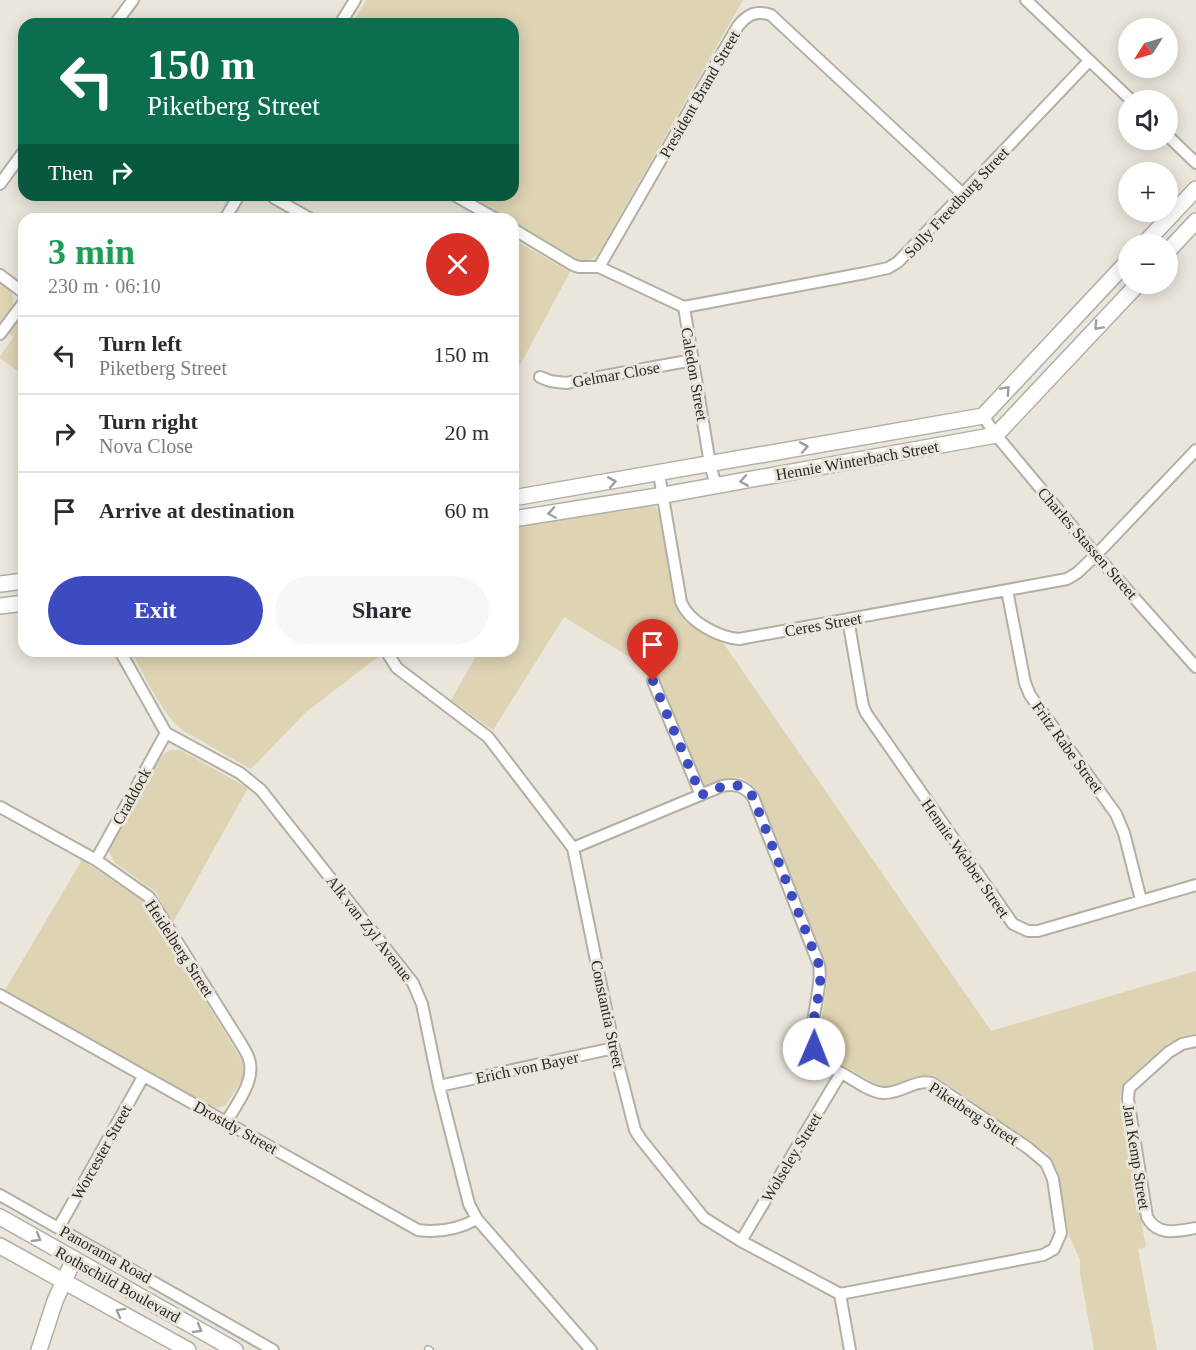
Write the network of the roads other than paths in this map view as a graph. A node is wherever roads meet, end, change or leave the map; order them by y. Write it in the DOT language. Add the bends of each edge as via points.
graph roads {
  1 [pos="133,0"];
  2 [pos="1026,0"];
  3 [pos="351,1"];
  4 [pos="120,18"];
  5 [pos="343,18"];
  6 [pos="1089,60"];
  7 [pos="1120,90"];
  8 [pos="1178,146"];
  9 [pos="18,159"];
  10 [pos="1196,164"];
  11 [pos="0,184"];
  12 [pos="1196,189"];
  13 [pos="963,194"];
  14 [pos="279,201"];
  15 [pos="464,201"];
  16 [pos="300,213"];
  17 [pos="486,213"];
  18 [pos="1196,221"];
  19 [pos="519,233"];
  20 [pos="1153,234"];
  21 [pos="1178,240"];
  22 [pos="599,267"];
  23 [pos="1118,272"];
  24 [pos="0,275"];
  25 [pos="18,288"];
  26 [pos="1129,294"];
  27 [pos="684,307"];
  28 [pos="18,310"];
  29 [pos="0,334"];
  30 [pos="693,360"];
  31 [pos="540,376"];
  32 [pos="983,416"];
  33 [pos="996,435"];
  34 [pos="1196,450"];
  35 [pos="710,464"];
  36 [pos="659,474"];
  37 [pos="716,486"];
  38 [pos="664,495"];
  39 [pos="519,497"];
  40 [pos="519,518"];
  41 [pos="1096,555"];
  42 [pos="18,581"];
  43 [pos="0,584"];
  44 [pos="1007,590"];
  45 [pos="18,604"];
  46 [pos="0,606"];
  47 [pos="848,619"];
  48 [pos="123,657"];
  49 [pos="390,657"];
  50 [pos="1196,667"];
  51 [pos="653,681"];
  52 [pos="166,733"];
  53 [pos="701,795"];
  54 [pos="0,807"];
  55 [pos="573,848"];
  56 [pos="96,860"];
  57 [pos="1196,885"];
  58 [pos="1141,900"];
  59 [pos="0,995"];
  60 [pos="1196,1041"];
  61 [pos="614,1048"];
  62 [pos="841,1073"];
  63 [pos="143,1077"];
  64 [pos="439,1086"];
  65 [pos="227,1121"];
  66 [pos="0,1195"];
  67 [pos="0,1217"];
  68 [pos="477,1219"];
  69 [pos="59,1227"];
  70 [pos="1196,1228"];
  71 [pos="741,1241"];
  72 [pos="0,1246"];
  73 [pos="74,1259"];
  74 [pos="62,1281"];
  75 [pos="840,1294"];
  76 [pos="39,1350"];
  77 [pos="188,1350"];
  78 [pos="236,1350"];
  79 [pos="273,1350"];
  80 [pos="591,1350"];
  81 [pos="850,1350"];
  1 -- 4 [label="street"];
  2 -- 6 [label="street"];
  3 -- 5 [label="street"];
  6 -- 7 [label="street"];
  6 -- 13 [label="street, Solly Freedburg Street"];
  8 -- 10 [label="street"];
  9 -- 11 [label="street"];
  12 -- 20 [label="street"];
  13 -- 22 [label="street, President Brand Street" via="771,15 757,12 738,26"];
  13 -- 27 [label="street, Solly Freedburg Street" via="904,257 888,268"];
  14 -- 16 [label="street"];
  15 -- 17 [label="street"];
  18 -- 21 [label="street"];
  19 -- 22 [label="street, Caledon Street" via="573,265"];
  22 -- 27 [label="street, Caledon Street"];
  32 -- 23 [label="street, one-way"];
  24 -- 25 [label="street"];
  26 -- 33 [label="street, one-way"];
  27 -- 30 [label="street, Caledon Street"];
  28 -- 29 [label="street"];
  30 -- 31 [label="street, Gelmar Close" via="566,383"];
  30 -- 35 [label="street, Caledon Street"];
  32 -- 33 [label="street, Charles Stassen Street"];
  35 -- 32 [label="street, Hennie Winterbach Street, one-way"];
  33 -- 37 [label="street, Hennie Winterbach Street, one-way"];
  33 -- 41 [label="street, Charles Stassen Street"];
  34 -- 41 [label="street, Ceres Street"];
  35 -- 36 [label="street, Hennie Winterbach Street"];
  35 -- 37 [label="street, Caledon Street"];
  36 -- 38 [label="street, Ceres Street"];
  39 -- 36 [label="street, Hennie Winterbach Street, one-way"];
  37 -- 38 [label="street, Hennie Winterbach Street"];
  38 -- 40 [label="street, Hennie Winterbach Street, one-way"];
  38 -- 47 [label="street, Ceres Street" via="681,602 690,616 721,635 739,639"];
  41 -- 44 [label="street, Ceres Street" via="1067,579"];
  41 -- 50 [label="street, Charles Stassen Street"];
  42 -- 43 [label="street"];
  44 -- 47 [label="street, Ceres Street"];
  44 -- 58 [label="street, Fritz Rabe Street" via="1030,695 1116,814"];
  45 -- 46 [label="street"];
  47 -- 58 [label="street, Hennie Webber Street" via="866,713 1013,924 1038,931"];
  48 -- 52 [label="street"];
  49 -- 55 [label="street, Constantia Street" via="397,668 488,737"];
  51 -- 53 [label="street"];
  52 -- 56 [label="street, Craddock"];
  52 -- 64 [label="street, Alk van Zyl Avenue" via="252,781 396,961 419,994"];
  53 -- 55 [label="street, Piketberg Street"];
  53 -- 62 [label="street, Piketberg Street" via="732,784 745,788 753,797 819,965 821,979 812,1032 814,1049 823,1062"];
  54 -- 56 [label="street, Heidelberg Street"];
  55 -- 61 [label="street, Constantia Street"];
  56 -- 65 [label="street, Heidelberg Street" via="149,897 240,1042 251,1073"];
  57 -- 58 [label="street, Hennie Webber Street"];
  59 -- 63 [label="street, Drostdy Street"];
  60 -- 70 [label="street, Jan Kemp Street" via="1169,1052 1129,1088 1128,1099 1147,1217 1154,1227 1166,1232"];
  61 -- 64 [label="street, Erich von Bayer"];
  61 -- 71 [label="street, Constantia Street" via="640,1138 704,1218"];
  62 -- 71 [label="street, Wolseley Street"];
  62 -- 75 [label="street, Piketberg Street" via="881,1093 918,1082 932,1083 1041,1157 1053,1179 1061,1233 1054,1249 1043,1255"];
  63 -- 65 [label="street, Drostdy Street"];
  63 -- 69 [label="street, Worcester Street"];
  64 -- 68 [label="street, Alk van Zyl Avenue" via="464,1191"];
  65 -- 68 [label="street, Drostdy Street" via="418,1230 450,1230"];
  66 -- 69 [label="street, Panorama Road"];
  67 -- 73 [label="street, Rothschild Boulevard, one-way"];
  68 -- 80 [label="street, Alk van Zyl Avenue"];
  69 -- 79 [label="street, Panorama Road"];
  71 -- 75 [label="street, Constantia Street"];
  72 -- 74 [label="street, Rothschild Boulevard"];
  73 -- 74 [label="street"];
  73 -- 78 [label="street, Rothschild Boulevard, one-way"];
  74 -- 76 [label="street"];
  77 -- 74 [label="street, Rothschild Boulevard, one-way"];
  75 -- 81 [label="street"];
}
